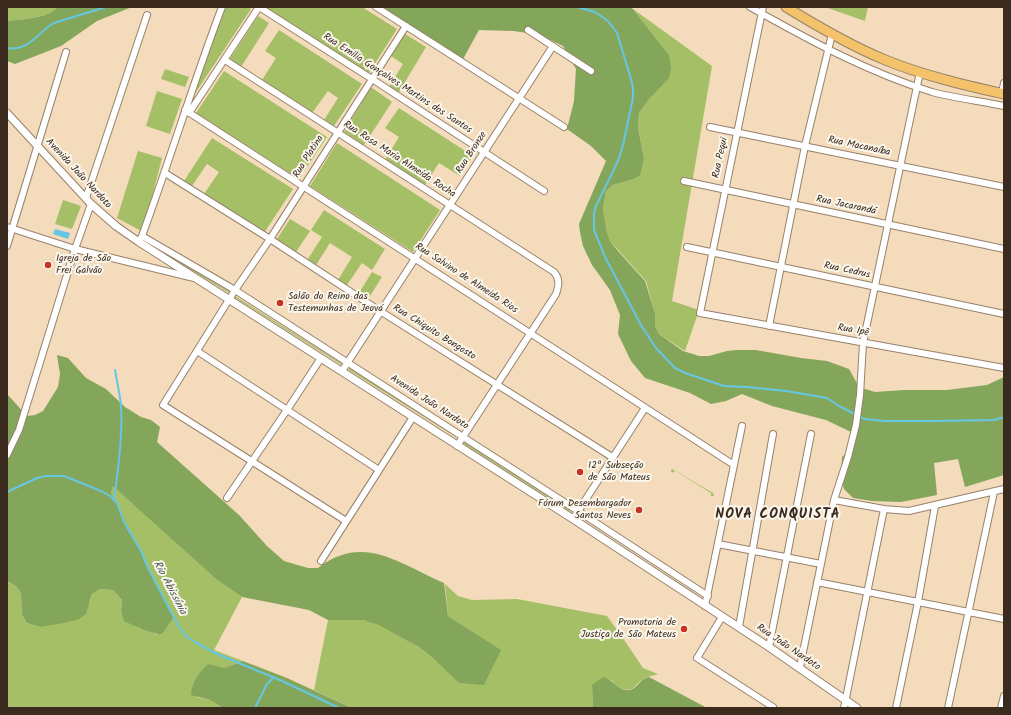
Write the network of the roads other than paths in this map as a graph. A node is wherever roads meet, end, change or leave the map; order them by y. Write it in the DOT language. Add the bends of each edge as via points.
graph roads {
  1 [pos="222,7"];
  2 [pos="259,7"];
  3 [pos="376,7"];
  4 [pos="750,7"];
  5 [pos="786,7"];
  6 [pos="762,10"];
  7 [pos="147,15"];
  8 [pos="406,26"];
  9 [pos="528,30"];
  10 [pos="832,34"];
  11 [pos="553,46"];
  12 [pos="828,50"];
  13 [pos="66,52"];
  14 [pos="225,60"];
  15 [pos="590,71"];
  16 [pos="920,72"];
  17 [pos="372,79"];
  18 [pos="1004,83"];
  19 [pos="917,86"];
  20 [pos="1003,94"];
  21 [pos="519,97"];
  22 [pos="1004,106"];
  23 [pos="187,112"];
  24 [pos="7,113"];
  25 [pos="564,127"];
  26 [pos="710,127"];
  27 [pos="337,132"];
  28 [pos="737,132"];
  29 [pos="38,146"];
  30 [pos="805,146"];
  31 [pos="484,152"];
  32 [pos="900,166"];
  33 [pos="165,173"];
  34 [pos="684,181"];
  35 [pos="303,186"];
  36 [pos="1004,187"];
  37 [pos="725,190"];
  38 [pos="544,191"];
  39 [pos="86,198"];
  40 [pos="91,204"];
  41 [pos="450,204"];
  42 [pos="793,204"];
  43 [pos="888,225"];
  44 [pos="10,228"];
  45 [pos="141,239"];
  46 [pos="270,239"];
  47 [pos="7,246"];
  48 [pos="687,247"];
  49 [pos="75,249"];
  50 [pos="1004,250"];
  51 [pos="712,253"];
  52 [pos="416,259"];
  53 [pos="781,267"];
  54 [pos="197,279"];
  55 [pos="875,287"];
  56 [pos="235,290"];
  57 [pos="229,299"];
  58 [pos="380,311"];
  59 [pos="700,313"];
  60 [pos="1004,314"];
  61 [pos="769,326"];
  62 [pos="530,332"];
  63 [pos="863,343"];
  64 [pos="197,351"];
  65 [pos="321,358"];
  66 [pos="347,363"];
  67 [pos="1004,368"];
  68 [pos="342,371"];
  69 [pos="497,385"];
  70 [pos="645,408"];
  71 [pos="287,410"];
  72 [pos="413,417"];
  73 [pos="742,426"];
  74 [pos="773,434"];
  75 [pos="811,434"];
  76 [pos="463,437"];
  77 [pos="457,446"];
  78 [pos="7,455"];
  79 [pos="612,457"];
  80 [pos="252,462"];
  81 [pos="734,465"];
  82 [pos="379,470"];
  83 [pos="1004,489"];
  84 [pos="994,492"];
  85 [pos="227,498"];
  86 [pos="834,500"];
  87 [pos="936,506"];
  88 [pos="884,509"];
  89 [pos="578,510"];
  90 [pos="573,519"];
  91 [pos="346,521"];
  92 [pos="718,544"];
  93 [pos="752,550"];
  94 [pos="787,557"];
  95 [pos="321,561"];
  96 [pos="821,564"];
  97 [pos="817,582"];
  98 [pos="868,592"];
  99 [pos="708,596"];
  100 [pos="918,602"];
  101 [pos="705,606"];
  102 [pos="969,612"];
  103 [pos="722,617"];
  104 [pos="1004,619"];
  105 [pos="739,627"];
  106 [pos="769,647"];
  107 [pos="800,667"];
  108 [pos="1004,696"];
  109 [pos="845,699"];
  110 [pos="773,707"];
  111 [pos="844,708"];
  112 [pos="857,708"];
  113 [pos="896,708"];
  114 [pos="948,708"];
  115 [pos="1001,708"];
  1 -- 23 [label="street" via="206,48"];
  2 -- 14 [label="street"];
  2 -- 17 [label="street, Rua Emilia Gonçalves Martins dos Santos"];
  3 -- 8 [label="street"];
  4 -- 6 [label="street"];
  5 -- 10 [label="main road"];
  6 -- 12 [label="street"];
  6 -- 28 [label="street, Rua Pequi"];
  7 -- 39 [label="street"];
  8 -- 17 [label="street, Rua Platina"];
  8 -- 21 [label="street"];
  9 -- 11 [label="street"];
  10 -- 12 [label="street"];
  10 -- 16 [label="main road" via="883,59"];
  11 -- 15 [label="street"];
  11 -- 21 [label="street, Rua Bronze"];
  12 -- 19 [label="street" via="885,76"];
  12 -- 30 [label="street"];
  13 -- 29 [label="street"];
  14 -- 23 [label="street"];
  14 -- 27 [label="street, Rua Rosa Maria Almeida Rocha"];
  16 -- 19 [label="street"];
  16 -- 20 [label="main road"];
  17 -- 27 [label="street, Rua Platina"];
  17 -- 31 [label="street, Rua Emilia Gonçalves Martins dos Santos"];
  18 -- 20 [label="street"];
  19 -- 22 [label="street" via="934,92"];
  19 -- 32 [label="street"];
  21 -- 25 [label="street"];
  21 -- 31 [label="street, Rua Bronze"];
  23 -- 33 [label="street"];
  23 -- 35 [label="street, Rua Salvino de Almeida Rios"];
  24 -- 29 [label="street, Avenida João Nardoto"];
  26 -- 28 [label="street, Rua Macanaíba"];
  27 -- 35 [label="street, Rua Platina"];
  27 -- 41 [label="street, Rua Rosa Maria Almeida Rocha"];
  28 -- 30 [label="street, Rua Macanaíba"];
  28 -- 37 [label="street, Rua Pequi"];
  29 -- 39 [label="street, Avenida João Nardoto"];
  29 -- 44 [label="street"];
  30 -- 32 [label="street, Rua Macanaíba"];
  30 -- 42 [label="street"];
  31 -- 38 [label="street, Rua Emilia Gonçalves Martins dos Santos"];
  31 -- 41 [label="street, Rua Bronze"];
  32 -- 36 [label="street, Rua Macanaíba"];
  32 -- 43 [label="street"];
  33 -- 45 [label="street"];
  33 -- 46 [label="street, Rua Chiquito Bongosto"];
  34 -- 37 [label="street, Rua Jacarandá"];
  35 -- 46 [label="street, Rua Platina"];
  35 -- 52 [label="street, Rua Salvino de Almeida Rios"];
  37 -- 42 [label="street, Rua Jacarandá"];
  37 -- 51 [label="street, Rua Pequi"];
  39 -- 40 [label="street, Avenida João Nardoto"];
  40 -- 45 [label="street, Avenida João Nardoto" via="116,226"];
  40 -- 49 [label="street"];
  41 -- 52 [label="street, Rua Bronze"];
  41 -- 62 [label="street, Rua Rosa Maria Almeida Rocha" via="557,276 559,282 556,294"];
  42 -- 43 [label="street, Rua Jacarandá"];
  42 -- 53 [label="street"];
  43 -- 50 [label="street, Rua Jacarandá"];
  43 -- 55 [label="street"];
  44 -- 47 [label="street"];
  44 -- 49 [label="street"];
  45 -- 54 [label="street, Avenida João Nardoto"];
  45 -- 56 [label="street, Avenida João Nardoto"];
  46 -- 56 [label="street, Rua Platina"];
  46 -- 58 [label="street, Rua Chiquito Bongosto"];
  48 -- 51 [label="street, Rua Cedrus"];
  49 -- 54 [label="street"];
  49 -- 78 [label="street" via="18,430"];
  51 -- 53 [label="street, Rua Cedrus"];
  51 -- 59 [label="street, Rua Pequi"];
  52 -- 58 [label="street, Rua Bronze"];
  52 -- 62 [label="street, Rua Salvino de Almeida Rios"];
  53 -- 55 [label="street, Rua Cedrus"];
  53 -- 61 [label="street"];
  54 -- 57 [label="street, Avenida João Nardoto"];
  55 -- 60 [label="street, Rua Cedrus"];
  55 -- 63 [label="street"];
  56 -- 57 [label="street, Rua Platina"];
  56 -- 66 [label="street, Avenida João Nardoto"];
  57 -- 64 [label="street, Rua Platina"];
  57 -- 65 [label="street, Avenida João Nardoto"];
  58 -- 66 [label="street, Rua Bronze"];
  58 -- 69 [label="street, Rua Chiquito Bongosto"];
  59 -- 61 [label="street, Rua Ipê"];
  61 -- 63 [label="street, Rua Ipê"];
  62 -- 69 [label="street"];
  62 -- 70 [label="street, Rua Salvino de Almeida Rios"];
  63 -- 67 [label="street, Rua Ipê"];
  63 -- 86 [label="street" via="856,426"];
  64 -- 71 [label="street"];
  64 -- 80 [label="street, Rua Platina" via="163,405"];
  65 -- 68 [label="street, Avenida João Nardoto"];
  65 -- 71 [label="street"];
  66 -- 68 [label="street, Rua Bronze"];
  66 -- 76 [label="street, Avenida João Nardoto"];
  68 -- 72 [label="street, Avenida João Nardoto"];
  69 -- 76 [label="street"];
  69 -- 79 [label="street, Rua Chiquito Bongosto"];
  70 -- 79 [label="street"];
  70 -- 81 [label="street, Rua Salvino de Almeida Rios"];
  71 -- 80 [label="street"];
  71 -- 82 [label="street"];
  72 -- 77 [label="street, Avenida João Nardoto"];
  72 -- 82 [label="street"];
  73 -- 81 [label="street"];
  74 -- 93 [label="street"];
  75 -- 94 [label="street"];
  76 -- 77 [label="street"];
  76 -- 89 [label="street, Avenida João Nardoto"];
  77 -- 90 [label="street, Avenida João Nardoto"];
  79 -- 89 [label="street"];
  80 -- 85 [label="street"];
  80 -- 91 [label="street"];
  81 -- 92 [label="street"];
  82 -- 91 [label="street"];
  83 -- 84 [label="street"];
  84 -- 87 [label="street"];
  84 -- 102 [label="street"];
  86 -- 88 [label="street"];
  86 -- 96 [label="street"];
  87 -- 88 [label="street" via="909,511"];
  87 -- 100 [label="street"];
  88 -- 98 [label="street"];
  89 -- 90 [label="street"];
  89 -- 99 [label="street, Avenida João Nardoto"];
  90 -- 101 [label="street, Avenida João Nardoto"];
  91 -- 95 [label="street"];
  92 -- 93 [label="street"];
  92 -- 99 [label="street"];
  93 -- 94 [label="street"];
  93 -- 105 [label="street"];
  94 -- 96 [label="street"];
  94 -- 106 [label="street"];
  96 -- 97 [label="street"];
  97 -- 98 [label="street"];
  97 -- 107 [label="street"];
  98 -- 100 [label="street"];
  98 -- 109 [label="street"];
  99 -- 101 [label="street"];
  100 -- 102 [label="street"];
  100 -- 113 [label="street"];
  101 -- 103 [label="street, Rua João Nardoto"];
  102 -- 104 [label="street"];
  102 -- 114 [label="street"];
  103 -- 105 [label="street, Rua João Nardoto"];
  103 -- 110 [label="street" via="698,658"];
  105 -- 106 [label="street, Rua João Nardoto"];
  106 -- 107 [label="street, Rua João Nardoto"];
  107 -- 109 [label="street, Rua João Nardoto"];
  108 -- 115 [label="street"];
  109 -- 111 [label="street"];
  109 -- 112 [label="street, Rua João Nardoto"];
}
